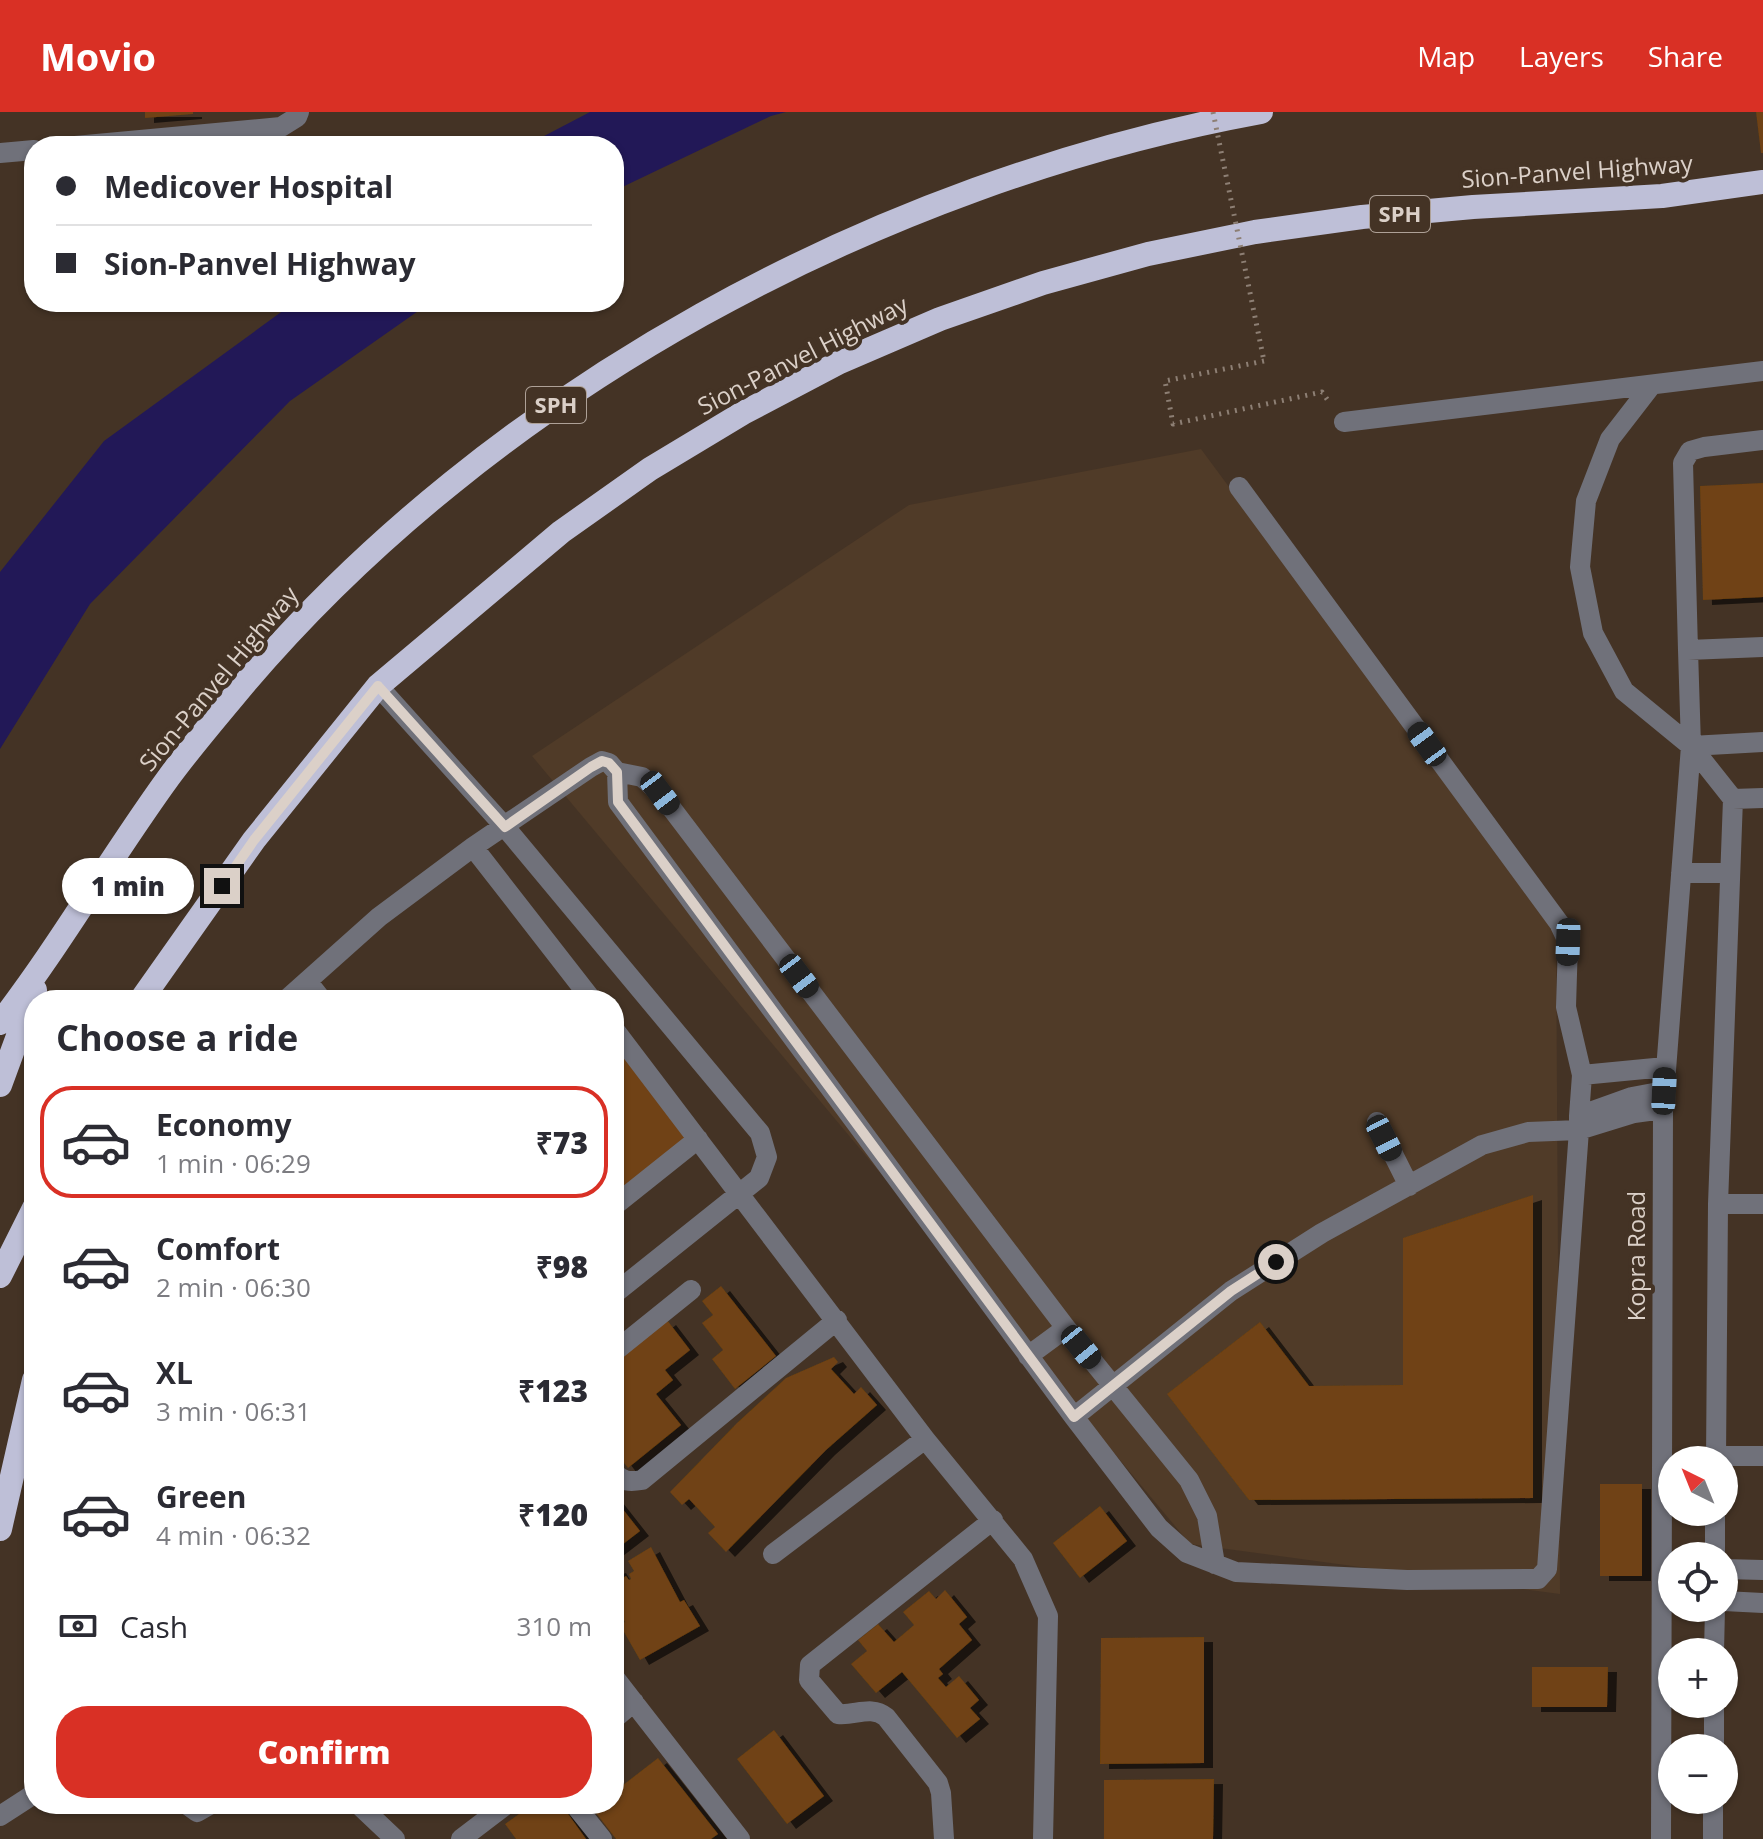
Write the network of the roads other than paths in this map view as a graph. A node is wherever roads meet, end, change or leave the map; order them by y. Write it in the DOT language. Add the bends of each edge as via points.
graph roads {
  1 [pos="299,112"];
  2 [pos="1261,112"];
  3 [pos="183,136"];
  4 [pos="24,151"];
  5 [pos="0,153"];
  6 [pos="1763,182"];
  7 [pos="1763,371"];
  8 [pos="1651,386"];
  9 [pos="1344,422"];
  10 [pos="1763,440"];
  11 [pos="1239,487"];
  12 [pos="1763,647"];
  13 [pos="1688,650"];
  14 [pos="378,686"];
  15 [pos="1763,742"];
  16 [pos="1691,746"];
  17 [pos="617,772"];
  18 [pos="1763,798"];
  19 [pos="1733,799"];
  20 [pos="505,827"];
  21 [pos="473,847"];
  22 [pos="1681,873"];
  23 [pos="1730,873"];
  24 [pos="42,969"];
  25 [pos="307,981"];
  26 [pos="26,990"];
  27 [pos="34,990"];
  28 [pos="148,990"];
  29 [pos="297,990"];
  30 [pos="314,990"];
  31 [pos="584,990"];
  32 [pos="24,992"];
  33 [pos="24,1019"];
  34 [pos="0,1023"];
  35 [pos="624,1042"];
  36 [pos="1665,1067"];
  37 [pos="1582,1075"];
  38 [pos="0,1085"];
  39 [pos="1664,1100"];
  40 [pos="1377,1122"];
  41 [pos="1579,1123"];
  42 [pos="698,1139"];
  43 [pos="1409,1186"];
  44 [pos="741,1195"];
  45 [pos="624,1198"];
  46 [pos="1718,1204"];
  47 [pos="1763,1204"];
  48 [pos="24,1228"];
  49 [pos="0,1276"];
  50 [pos="624,1286"];
  51 [pos="691,1290"];
  52 [pos="837,1320"];
  53 [pos="1066,1328"];
  54 [pos="624,1344"];
  55 [pos="1028,1356"];
  56 [pos="1112,1385"];
  57 [pos="1074,1417"];
  58 [pos="24,1439"];
  59 [pos="925,1439"];
  60 [pos="1716,1446"];
  61 [pos="1763,1456"];
  62 [pos="1738,1457"];
  63 [pos="624,1480"];
  64 [pos="993,1520"];
  65 [pos="0,1529"];
  66 [pos="773,1554"];
  67 [pos="1215,1564"];
  68 [pos="1738,1569"];
  69 [pos="1763,1570"];
  70 [pos="1738,1602"];
  71 [pos="1763,1603"];
  72 [pos="624,1690"];
  73 [pos="634,1702"];
  74 [pos="624,1710"];
  75 [pos="24,1800"];
  76 [pos="369,1814"];
  77 [pos="494,1814"];
  78 [pos="582,1814"];
  79 [pos="1713,1814"];
  80 [pos="0,1816"];
  81 [pos="395,1839"];
  82 [pos="461,1839"];
  83 [pos="602,1839"];
  84 [pos="740,1839"];
  85 [pos="944,1839"];
  86 [pos="1043,1839"];
  87 [pos="1661,1839"];
  88 [pos="1713,1839"];
  1 -- 3 [label="street" via="281,127"];
  2 -- 24 [label="highway, Sion-Panvel Highway / SPH" via="1120,144 1009,178 861,237 691,319 592,380 406,521 242,686 169,776"];
  4 -- 5 [label="street"];
  6 -- 14 [label="highway, Sion-Panvel Highway / SPH" via="1662,196 1362,217 1255,232 1103,266 940,319 840,362 650,469 561,532"];
  7 -- 8 [label="street"];
  8 -- 9 [label="street"];
  8 -- 16 [label="street" via="1610,439 1586,501 1580,567 1593,633 1624,691"];
  10 -- 13 [label="street, Kopra Road" via="1690,451 1683,463"];
  11 -- 37 [label="street" via="1559,923 1568,942 1566,1007"];
  12 -- 13 [label="street"];
  13 -- 16 [label="street, Kopra Road"];
  14 -- 20 [label="street"];
  14 -- 28 [label="highway, Sion-Panvel Highway / SPH" via="254,840"];
  15 -- 16 [label="street"];
  16 -- 19 [label="street"];
  16 -- 22 [label="street, Kopra Road"];
  17 -- 20 [label="street" via="602,761"];
  17 -- 53 [label="street" via="642,777 660,793"];
  17 -- 55 [label="street" via="618,802"];
  18 -- 19 [label="street"];
  19 -- 23 [label="street"];
  20 -- 21 [label="street"];
  20 -- 44 [label="street" via="760,1133 767,1157 759,1178"];
  21 -- 25 [label="street" via="379,917"];
  21 -- 31 [label="street"];
  22 -- 23 [label="street"];
  22 -- 36 [label="street, Kopra Road"];
  23 -- 46 [label="street"];
  24 -- 26 [label="highway"];
  24 -- 27 [label="highway, SPH"];
  25 -- 29 [label="street"];
  25 -- 30 [label="street"];
  32 -- 34 [label="highway"];
  33 -- 38 [label="highway, SPH"];
  35 -- 42 [label="street"];
  36 -- 37 [label="street"];
  36 -- 39 [label="street, Kopra Road"];
  37 -- 41 [label="street"];
  39 -- 41 [label="street" via="1634,1113"];
  39 -- 87 [label="street, Kopra Road"];
  40 -- 43 [label="street"];
  41 -- 43 [label="street" via="1482,1145"];
  41 -- 67 [label="street" via="1547,1569 1538,1579 1514,1581 1407,1580 1236,1572"];
  42 -- 44 [label="street"];
  42 -- 45 [label="street"];
  43 -- 56 [label="street" via="1231,1291"];
  44 -- 50 [label="street"];
  44 -- 52 [label="street"];
  46 -- 47 [label="street"];
  46 -- 60 [label="street"];
  48 -- 49 [label="highway"];
  51 -- 54 [label="street"];
  52 -- 59 [label="street"];
  52 -- 63 [label="street" via="642,1480"];
  53 -- 55 [label="street"];
  53 -- 56 [label="street"];
  55 -- 57 [label="street"];
  56 -- 57 [label="street"];
  56 -- 67 [label="street" via="1189,1480 1207,1516"];
  57 -- 67 [label="street" via="1159,1528 1187,1553"];
  58 -- 65 [label="highway"];
  59 -- 64 [label="street"];
  59 -- 66 [label="street"];
  61 -- 62 [label="street"];
  64 -- 85 [label="street" via="810,1665 808,1673 838,1714 869,1711 886,1717 938,1783"];
  64 -- 86 [label="street" via="1023,1559 1048,1616"];
  68 -- 69 [label="street"];
  70 -- 71 [label="street"];
  72 -- 73 [label="street"];
  73 -- 74 [label="street"];
  73 -- 84 [label="street"];
  75 -- 80 [label="street"];
  76 -- 81 [label="street"];
  77 -- 82 [label="street"];
  78 -- 83 [label="street"];
  79 -- 88 [label="street"];
}
